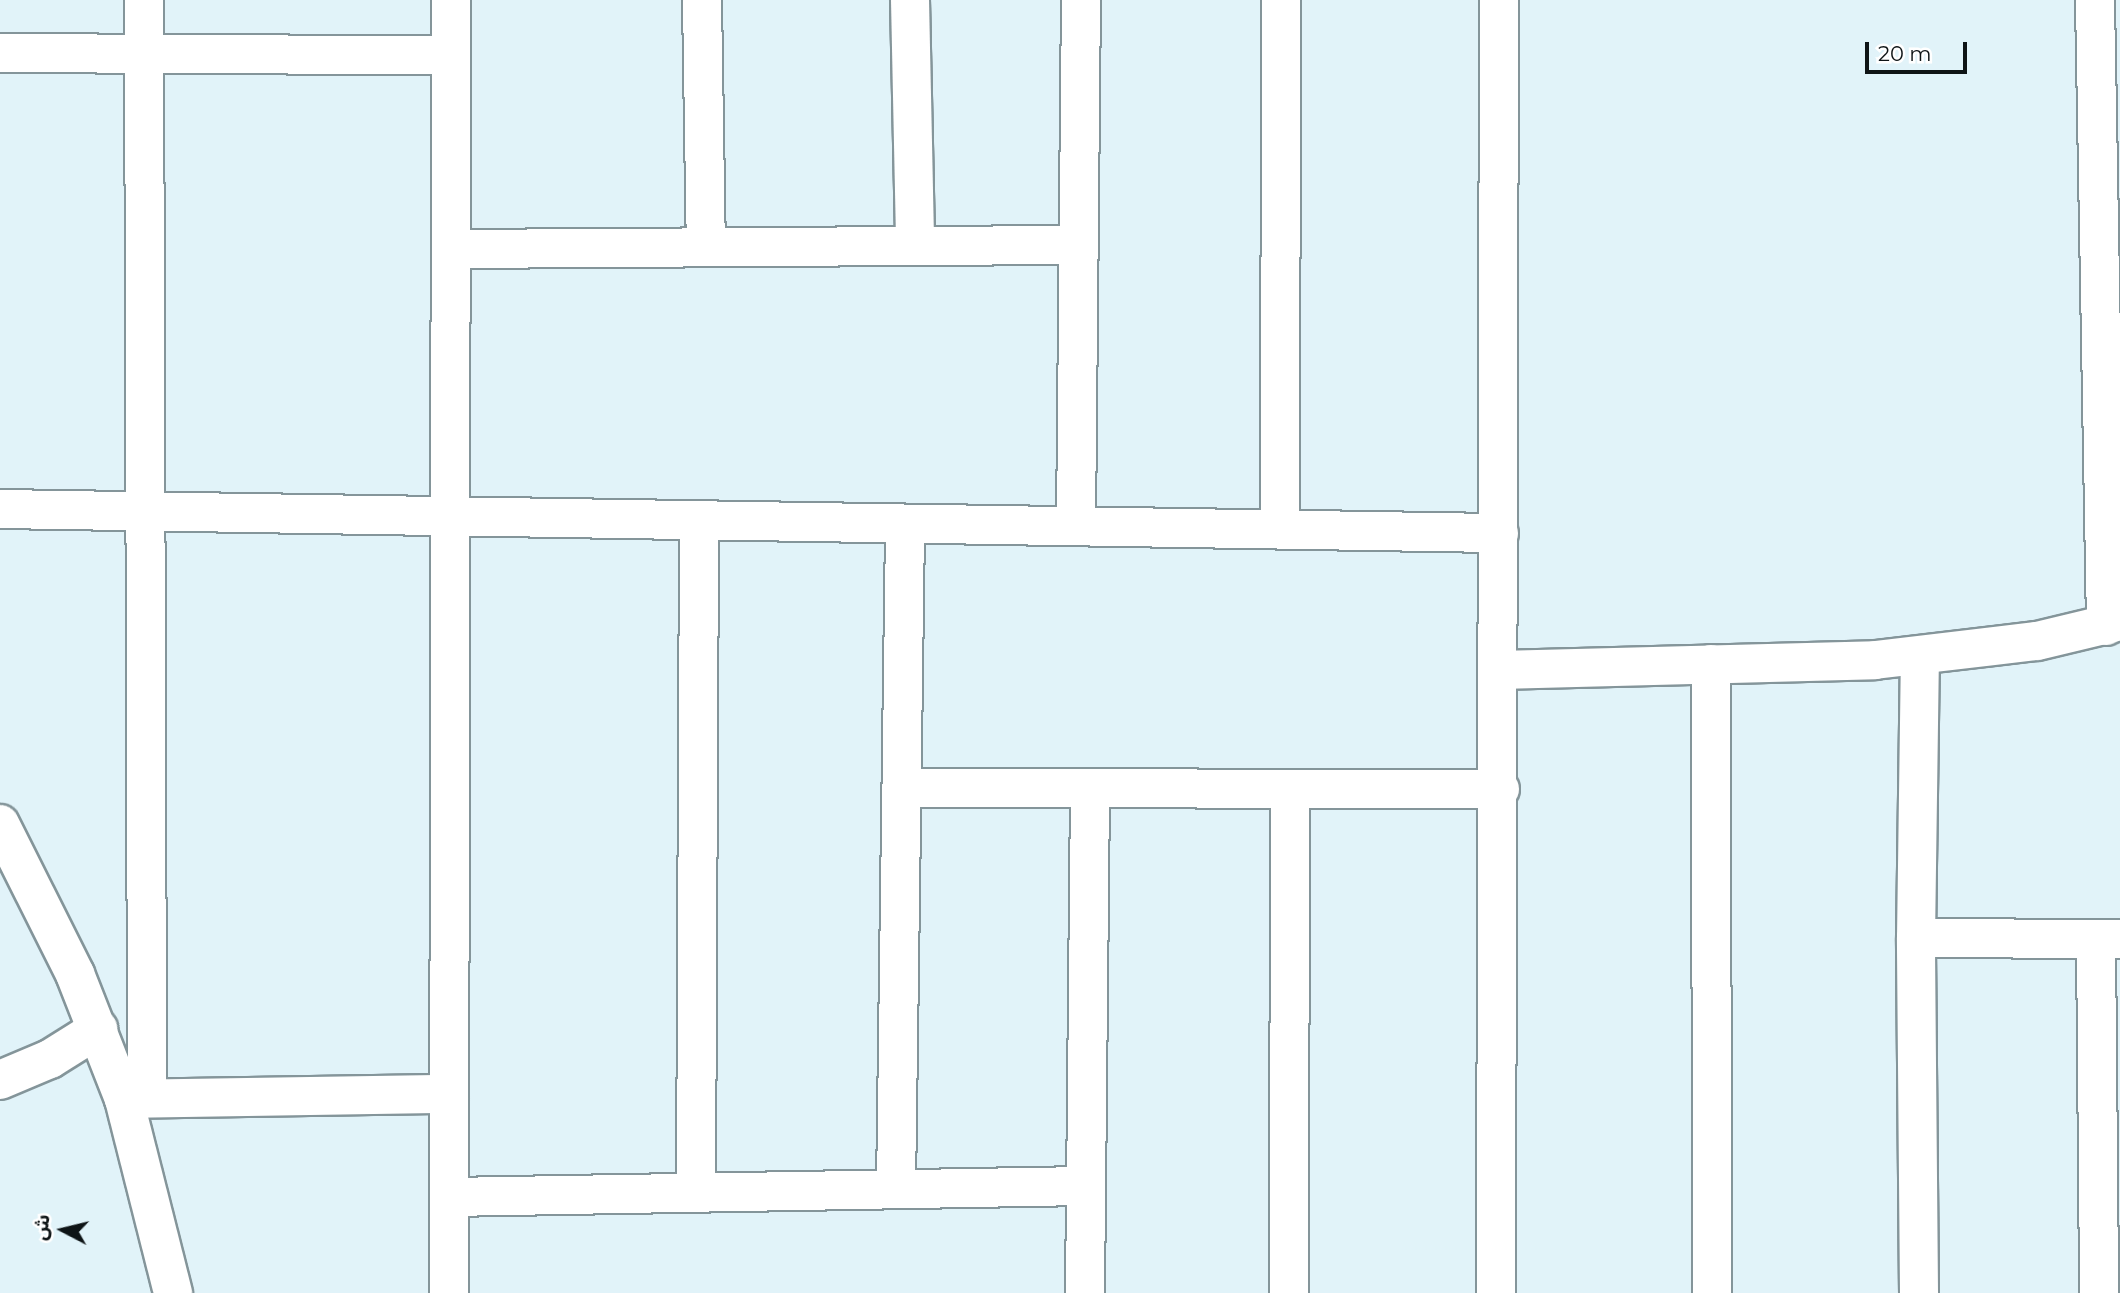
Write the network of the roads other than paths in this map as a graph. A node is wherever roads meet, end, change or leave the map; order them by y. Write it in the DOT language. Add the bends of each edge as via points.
graph roads {
  1 [pos="144,0"];
  2 [pos="451,0"];
  3 [pos="702,0"];
  4 [pos="909,0"];
  5 [pos="1081,0"];
  6 [pos="1281,0"];
  7 [pos="1499,0"];
  8 [pos="2095,0"];
  9 [pos="0,53"];
  10 [pos="451,55"];
  11 [pos="144,57"];
  12 [pos="1079,245"];
  13 [pos="915,246"];
  14 [pos="706,247"];
  15 [pos="452,248"];
  16 [pos="0,509"];
  17 [pos="146,512"];
  18 [pos="449,517"];
  19 [pos="699,520"];
  20 [pos="905,524"];
  21 [pos="1076,526"];
  22 [pos="1280,529"];
  23 [pos="1499,533"];
  24 [pos="2113,624"];
  25 [pos="1920,656"];
  26 [pos="1711,664"];
  27 [pos="1499,670"];
  28 [pos="902,788"];
  29 [pos="1090,788"];
  30 [pos="1290,789"];
  31 [pos="1500,789"];
  32 [pos="0,824"];
  33 [pos="1916,938"];
  34 [pos="2108,939"];
  35 [pos="98,1029"];
  36 [pos="0,1080"];
  37 [pos="449,1094"];
  38 [pos="135,1098"];
  39 [pos="1085,1186"];
  40 [pos="896,1189"];
  41 [pos="696,1192"];
  42 [pos="449,1197"];
  43 [pos="173,1293"];
  44 [pos="450,1293"];
  45 [pos="1084,1293"];
  46 [pos="1289,1293"];
  47 [pos="1496,1293"];
  48 [pos="1712,1293"];
  49 [pos="1919,1293"];
  50 [pos="2099,1293"];
  1 -- 11 [label="street"];
  2 -- 10 [label="street"];
  3 -- 14 [label="street"];
  4 -- 13 [label="street"];
  5 -- 12 [label="street"];
  6 -- 22 [label="street"];
  7 -- 23 [label="street"];
  8 -- 24 [label="street"];
  9 -- 11 [label="street"];
  10 -- 11 [label="street"];
  10 -- 15 [label="street"];
  11 -- 17 [label="street"];
  12 -- 13 [label="street"];
  12 -- 21 [label="street"];
  13 -- 14 [label="street"];
  14 -- 15 [label="street"];
  15 -- 18 [label="street"];
  16 -- 17 [label="street"];
  17 -- 18 [label="street"];
  17 -- 38 [label="street"];
  18 -- 19 [label="street"];
  18 -- 37 [label="street"];
  19 -- 20 [label="street"];
  19 -- 41 [label="street"];
  20 -- 21 [label="street"];
  20 -- 28 [label="street"];
  21 -- 22 [label="street"];
  22 -- 23 [label="street"];
  23 -- 27 [label="street"];
  24 -- 25 [label="street"];
  25 -- 26 [label="street" via="1832,663"];
  25 -- 33 [label="street"];
  26 -- 27 [label="street"];
  26 -- 48 [label="street"];
  27 -- 31 [label="street"];
  28 -- 29 [label="street"];
  28 -- 40 [label="street"];
  29 -- 30 [label="street"];
  29 -- 39 [label="street"];
  30 -- 31 [label="street"];
  30 -- 46 [label="street"];
  31 -- 47 [label="street"];
  32 -- 35 [label="street"];
  33 -- 34 [label="street"];
  33 -- 49 [label="street"];
  34 -- 50 [label="street"];
  35 -- 36 [label="street" via="50,1059"];
  35 -- 38 [label="street"];
  37 -- 38 [label="street"];
  37 -- 42 [label="street"];
  38 -- 43 [label="street"];
  39 -- 40 [label="street"];
  39 -- 45 [label="street"];
  40 -- 41 [label="street"];
  41 -- 42 [label="street"];
  42 -- 44 [label="street"];
}
